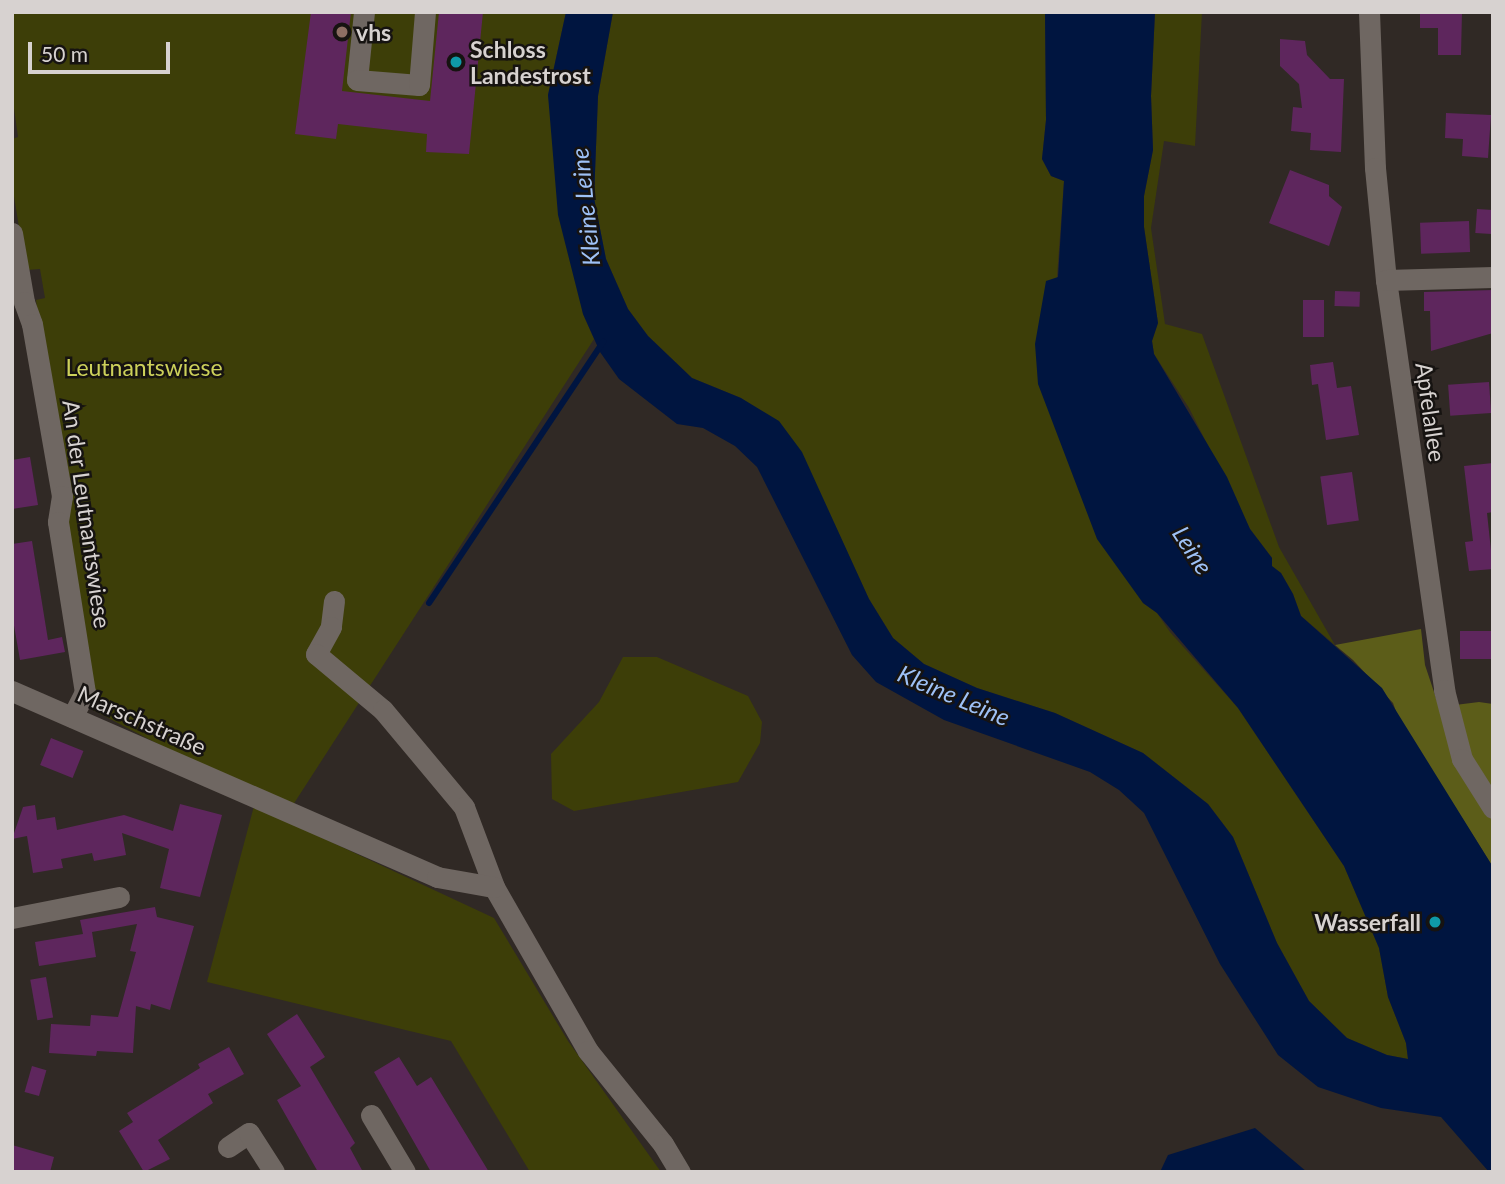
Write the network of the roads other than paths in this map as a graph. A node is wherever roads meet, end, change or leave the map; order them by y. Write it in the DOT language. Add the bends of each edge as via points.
graph roads {
  1 [pos="364,12"];
  2 [pos="425,12"];
  3 [pos="1369,12"];
  4 [pos="12,233"];
  5 [pos="1493,277"];
  6 [pos="1386,280"];
  7 [pos="334,601"];
  8 [pos="12,691"];
  9 [pos="72,717"];
  10 [pos="1493,807"];
  11 [pos="494,887"];
  12 [pos="120,897"];
  13 [pos="12,918"];
  14 [pos="371,1115"];
  15 [pos="228,1147"];
  16 [pos="274,1172"];
  17 [pos="405,1172"];
  18 [pos="680,1172"];
  1 -- 2 [label="street" via="357,80 419,85"];
  3 -- 6 [label="street, Apfelallee" via="1375,168"];
  4 -- 9 [label="street, An der Leutnantswiese" via="62,496 58,522 85,692"];
  5 -- 6 [label="street"];
  6 -- 10 [label="street, Apfelallee" via="1444,690 1462,759"];
  7 -- 11 [label="street" via="331,627 316,654 383,710 464,807"];
  8 -- 9 [label="street, Marschstraße"];
  9 -- 11 [label="street, Marschstraße" via="436,877"];
  11 -- 18 [label="street" via="588,1051"];
  12 -- 13 [label="street"];
  14 -- 17 [label="street"];
  15 -- 16 [label="street" via="249,1133"];
}
